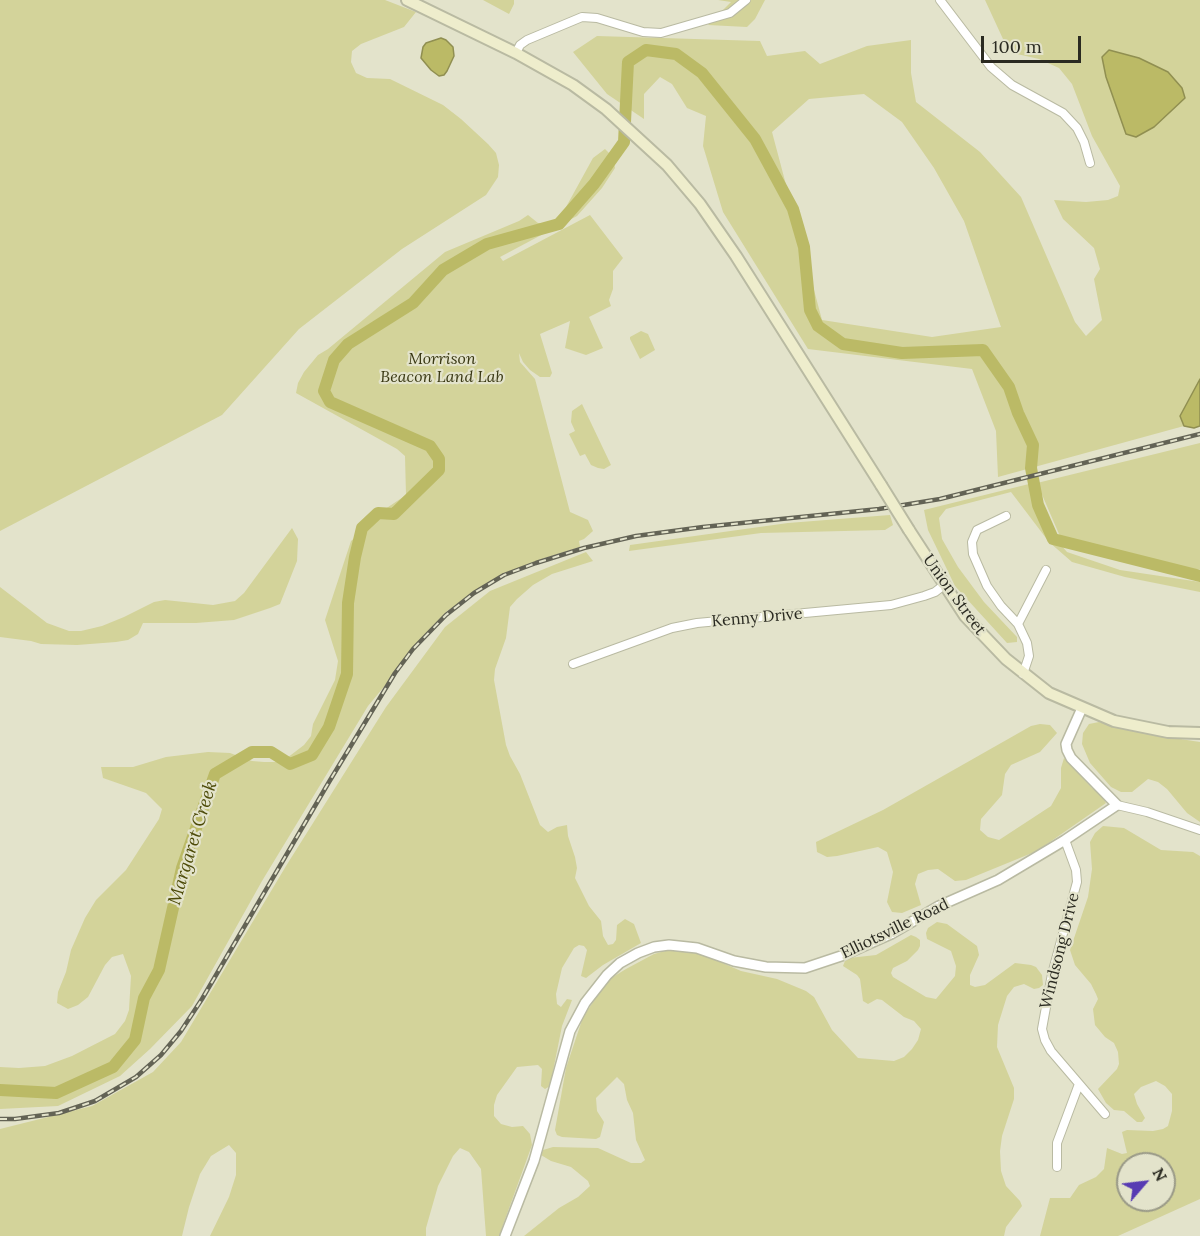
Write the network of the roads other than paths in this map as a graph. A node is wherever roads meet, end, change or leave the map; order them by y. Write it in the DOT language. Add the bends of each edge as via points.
graph roads {
  1 [pos="407,0"];
  2 [pos="746,0"];
  3 [pos="940,0"];
  4 [pos="516,53"];
  5 [pos="1090,163"];
  6 [pos="1006,516"];
  7 [pos="1046,570"];
  8 [pos="944,585"];
  9 [pos="1018,624"];
  10 [pos="573,664"];
  11 [pos="1023,674"];
  12 [pos="1082,708"];
  13 [pos="1200,733"];
  14 [pos="1116,805"];
  15 [pos="1200,830"];
  16 [pos="1065,840"];
  17 [pos="1079,1084"];
  18 [pos="1105,1114"];
  19 [pos="1058,1167"];
  20 [pos="505,1236"];
  1 -- 4 [label="main road, Union Street"];
  2 -- 4 [label="street" via="730,13 661,33 582,17 527,40"];
  3 -- 5 [label="street" via="991,67 1012,85 1063,113 1081,135"];
  4 -- 8 [label="main road, Union Street, bridge" via="606,109 667,165 700,204"];
  6 -- 9 [label="street" via="976,530 973,554 987,586"];
  7 -- 9 [label="street"];
  8 -- 10 [label="street, Kenny Drive" via="924,596 891,605 672,628"];
  8 -- 11 [label="main road, Union Street" via="972,623"];
  9 -- 11 [label="street" via="1029,657"];
  11 -- 12 [label="main road, Union Street" via="1049,693"];
  12 -- 13 [label="main road, Union Street" via="1144,728"];
  12 -- 14 [label="street" via="1067,750"];
  14 -- 15 [label="street"];
  14 -- 16 [label="street, Elliotsville Road"];
  16 -- 17 [label="street, Windsong Drive" via="1077,882 1052,974 1042,1029 1052,1052"];
  16 -- 20 [label="street, Elliotsville Road" via="998,880 939,906 891,934 805,968 766,967 678,945 646,950 620,963 594,989 570,1031 534,1161"];
  17 -- 18 [label="street, Windsong Drive"];
  17 -- 19 [label="street" via="1057,1143"];
}
